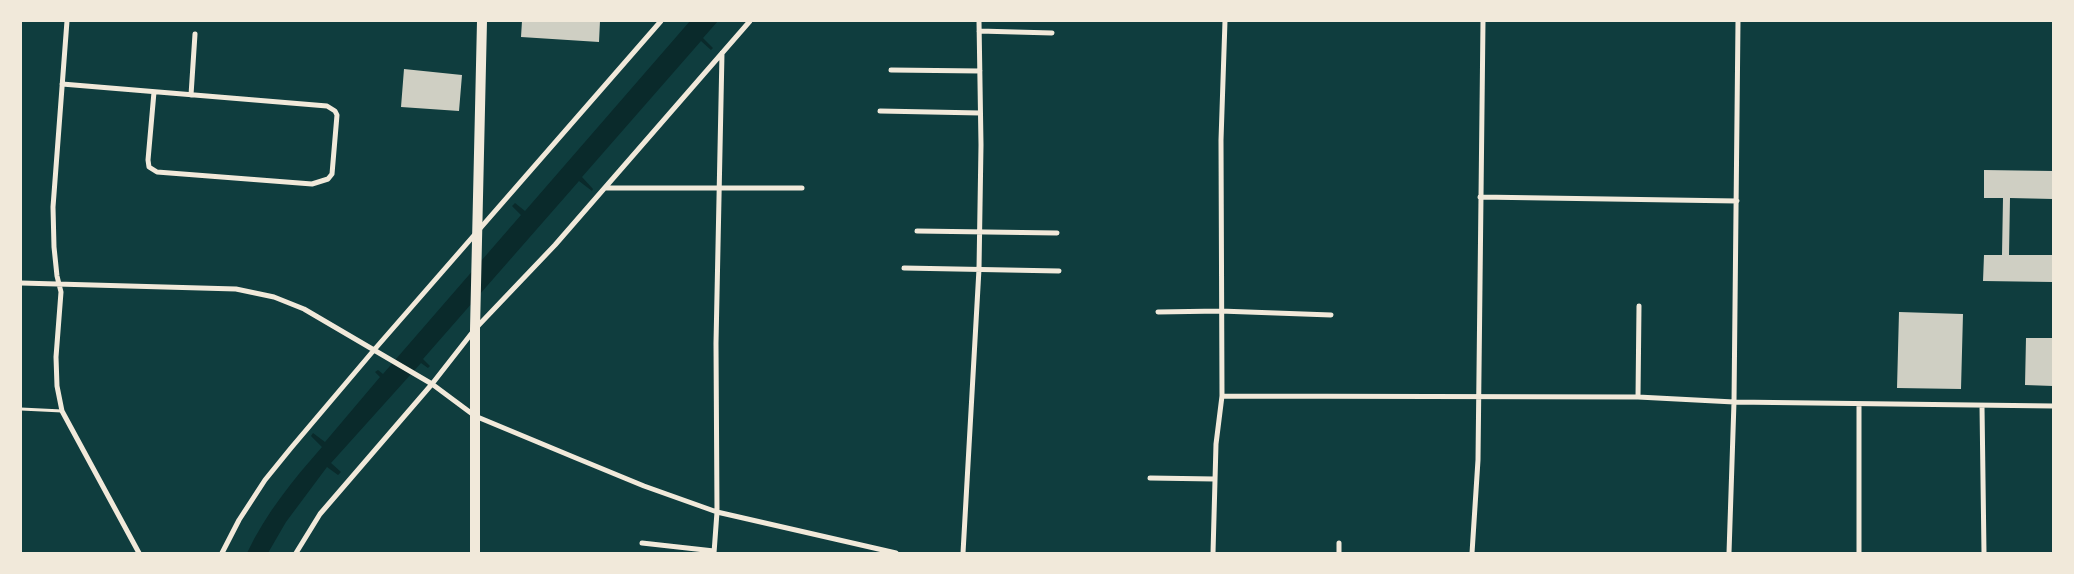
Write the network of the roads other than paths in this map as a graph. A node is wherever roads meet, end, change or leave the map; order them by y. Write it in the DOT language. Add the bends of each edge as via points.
graph roads {
  1 [pos="67,21"];
  2 [pos="482,21"];
  3 [pos="661,21"];
  4 [pos="750,21"];
  5 [pos="979,21"];
  6 [pos="1225,21"];
  7 [pos="1483,21"];
  8 [pos="1738,21"];
  9 [pos="979,31"];
  10 [pos="1052,33"];
  11 [pos="195,34"];
  12 [pos="722,54"];
  13 [pos="890,70"];
  14 [pos="980,71"];
  15 [pos="62,84"];
  16 [pos="154,92"];
  17 [pos="191,95"];
  18 [pos="880,111"];
  19 [pos="980,113"];
  20 [pos="605,188"];
  21 [pos="720,188"];
  22 [pos="802,188"];
  23 [pos="1480,197"];
  24 [pos="1737,200"];
  25 [pos="917,231"];
  26 [pos="980,232"];
  27 [pos="1057,233"];
  28 [pos="477,234"];
  29 [pos="904,268"];
  30 [pos="979,269"];
  31 [pos="1059,271"];
  32 [pos="21,283"];
  33 [pos="59,284"];
  34 [pos="1639,306"];
  35 [pos="1220,311"];
  36 [pos="1158,312"];
  37 [pos="1331,315"];
  38 [pos="475,329"];
  39 [pos="376,352"];
  40 [pos="430,382"];
  41 [pos="1222,396"];
  42 [pos="1477,397"];
  43 [pos="1638,397"];
  44 [pos="1734,402"];
  45 [pos="1859,404"];
  46 [pos="1982,406"];
  47 [pos="2053,406"];
  48 [pos="21,409"];
  49 [pos="62,411"];
  50 [pos="475,416"];
  51 [pos="1150,478"];
  52 [pos="1214,479"];
  53 [pos="717,512"];
  54 [pos="642,543"];
  55 [pos="1339,543"];
  56 [pos="714,552"];
  57 [pos="139,553"];
  58 [pos="222,553"];
  59 [pos="296,553"];
  60 [pos="475,553"];
  61 [pos="896,553"];
  62 [pos="964,553"];
  63 [pos="1214,553"];
  64 [pos="1340,553"];
  65 [pos="1472,553"];
  66 [pos="1729,553"];
  67 [pos="1859,553"];
  68 [pos="1984,553"];
  1 -- 15 [label="street"];
  2 -- 28 [label="main road"];
  3 -- 28 [label="street"];
  4 -- 12 [label="street"];
  5 -- 9 [label="street"];
  6 -- 35 [label="street"];
  7 -- 23 [label="street"];
  8 -- 24 [label="street"];
  9 -- 10 [label="street"];
  9 -- 14 [label="street"];
  11 -- 17 [label="street"];
  12 -- 20 [label="street"];
  12 -- 21 [label="street"];
  13 -- 14 [label="street"];
  14 -- 19 [label="street"];
  15 -- 16 [label="street"];
  15 -- 33 [label="street" via="53,207"];
  16 -- 17 [label="street"];
  16 -- 17 [label="street" via="148,160 149,168 157,172 312,184 328,179 332,174 337,115 332,108"];
  18 -- 19 [label="street"];
  19 -- 26 [label="street"];
  20 -- 21 [label="street"];
  20 -- 38 [label="street" via="555,246"];
  21 -- 22 [label="street"];
  21 -- 53 [label="street" via="716,343"];
  23 -- 24 [label="street"];
  23 -- 42 [label="street"];
  24 -- 44 [label="street"];
  25 -- 26 [label="street"];
  26 -- 27 [label="street"];
  26 -- 30 [label="street"];
  28 -- 38 [label="main road"];
  28 -- 39 [label="street"];
  29 -- 30 [label="street"];
  30 -- 31 [label="street"];
  30 -- 62 [label="street"];
  32 -- 33 [label="street"];
  33 -- 39 [label="street" via="236,289 274,297 304,309"];
  33 -- 49 [label="street" via="56,386"];
  34 -- 43 [label="street"];
  35 -- 36 [label="street"];
  35 -- 37 [label="street"];
  35 -- 41 [label="street"];
  38 -- 40 [label="street"];
  38 -- 50 [label="main road"];
  39 -- 40 [label="street"];
  39 -- 58 [label="street" via="265,480"];
  40 -- 50 [label="street"];
  40 -- 59 [label="street" via="320,514"];
  41 -- 42 [label="street"];
  41 -- 52 [label="street"];
  42 -- 43 [label="street"];
  42 -- 65 [label="street" via="1478,460"];
  43 -- 44 [label="street"];
  44 -- 45 [label="street"];
  44 -- 66 [label="street"];
  45 -- 46 [label="street"];
  45 -- 67 [label="street"];
  46 -- 47 [label="street"];
  46 -- 68 [label="street"];
  48 -- 49 [label="lane"];
  49 -- 57 [label="street"];
  50 -- 53 [label="street" via="644,486"];
  50 -- 60 [label="main road"];
  51 -- 52 [label="street"];
  52 -- 63 [label="street"];
  53 -- 56 [label="street"];
  53 -- 61 [label="street"];
  54 -- 56 [label="street"];
  55 -- 64 [label="street"];
}
